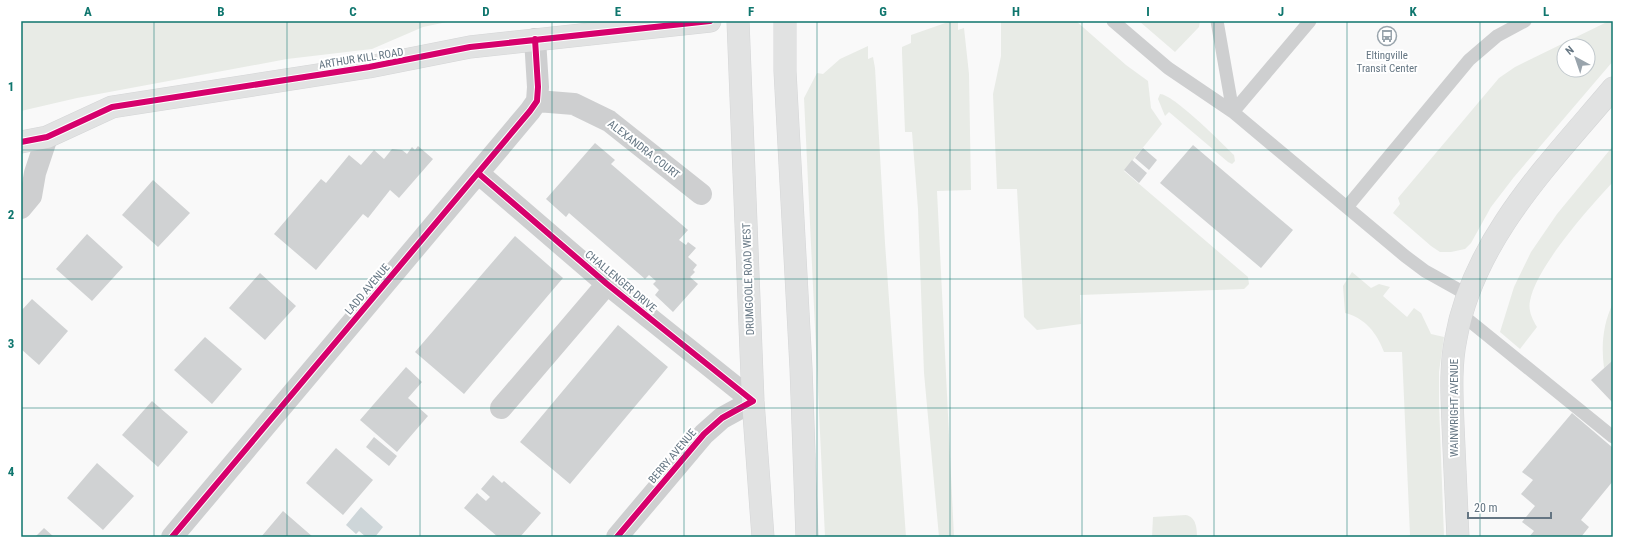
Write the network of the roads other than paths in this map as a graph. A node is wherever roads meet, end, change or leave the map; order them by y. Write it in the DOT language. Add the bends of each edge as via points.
graph roads {
  1 [pos="710,21"];
  2 [pos="738,21"];
  3 [pos="785,21"];
  4 [pos="1113,21"];
  5 [pos="1218,21"];
  6 [pos="1310,21"];
  7 [pos="1525,21"];
  8 [pos="535,39"];
  9 [pos="1613,88"];
  10 [pos="536,101"];
  11 [pos="1233,112"];
  12 [pos="47,137"];
  13 [pos="21,142"];
  14 [pos="478,173"];
  15 [pos="700,194"];
  16 [pos="1347,207"];
  17 [pos="21,208"];
  18 [pos="607,284"];
  19 [pos="1464,305"];
  20 [pos="753,401"];
  21 [pos="501,408"];
  22 [pos="1613,437"];
  23 [pos="172,537"];
  24 [pos="616,537"];
  25 [pos="763,537"];
  26 [pos="807,537"];
  27 [pos="1458,537"];
  1 -- 8 [label="main road, ARTHUR KILL ROAD"];
  2 -- 20 [label="main road, DRUMGOOLE ROAD WEST"];
  3 -- 26 [label="main road" via="785,71"];
  4 -- 11 [label="lane" via="1168,68"];
  5 -- 11 [label="lane"];
  6 -- 11 [label="lane"];
  7 -- 16 [label="lane" via="1497,36 1469,60"];
  8 -- 10 [label="street" via="538,75"];
  8 -- 12 [label="main road, ARTHUR KILL ROAD" via="470,47 369,67 112,107"];
  9 -- 19 [label="main road, WAINWRIGHT AVENUE" via="1514,209 1491,245"];
  10 -- 14 [label="street, LADD AVENUE"];
  10 -- 15 [label="street, ALEXANDRA COURT" via="574,104 609,121"];
  11 -- 16 [label="lane"];
  12 -- 13 [label="main road, ARTHUR KILL ROAD"];
  12 -- 17 [label="street" via="35,173 31,196"];
  14 -- 18 [label="street, CHALLENGER DRIVE"];
  14 -- 23 [label="street, LADD AVENUE"];
  16 -- 19 [label="lane"];
  18 -- 20 [label="street, CHALLENGER DRIVE"];
  18 -- 21 [label="street, CHALLENGER DRIVE"];
  19 -- 22 [label="lane"];
  19 -- 27 [label="main road, WAINWRIGHT AVENUE" via="1455,339 1452,398"];
  20 -- 24 [label="street, BERRY AVENUE" via="722,418 704,434"];
  20 -- 25 [label="main road, DRUMGOOLE ROAD WEST"];
}
